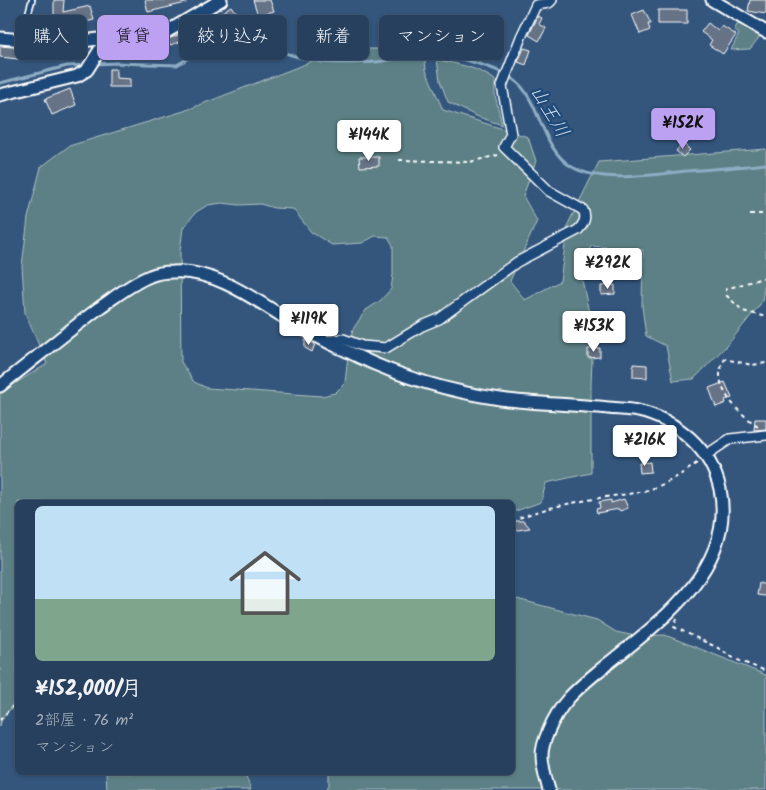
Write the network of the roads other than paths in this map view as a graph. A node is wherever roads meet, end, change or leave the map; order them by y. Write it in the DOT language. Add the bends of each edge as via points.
graph roads {
  1 [pos="32,0"];
  2 [pos="221,0"];
  3 [pos="552,0"];
  4 [pos="712,0"];
  5 [pos="28,15"];
  6 [pos="169,30"];
  7 [pos="766,32"];
  8 [pos="0,38"];
  9 [pos="15,39"];
  10 [pos="97,54"];
  11 [pos="0,95"];
  12 [pos="327,341"];
  13 [pos="0,386"];
  14 [pos="766,436"];
  15 [pos="706,455"];
  16 [pos="549,790"];
  1 -- 5 [label="lane"];
  2 -- 6 [label="street"];
  3 -- 12 [label="street" via="549,4 536,5 502,86 511,134 504,147 549,191 583,210 586,214 584,224 517,262 439,319 386,348 362,346 343,339"];
  4 -- 7 [label="street"];
  8 -- 9 [label="street"];
  10 -- 11 [label="street" via="87,70 78,76"];
  12 -- 13 [label="street" via="238,290 209,277 178,271 149,276 121,292"];
  12 -- 15 [label="street" via="381,366 461,391 498,399 637,410 673,424"];
  14 -- 15 [label="street" via="730,439"];
  15 -- 16 [label="street" via="716,474 722,502 720,531 712,558 688,592 652,628 575,690 559,708 544,741 542,754"];
}
